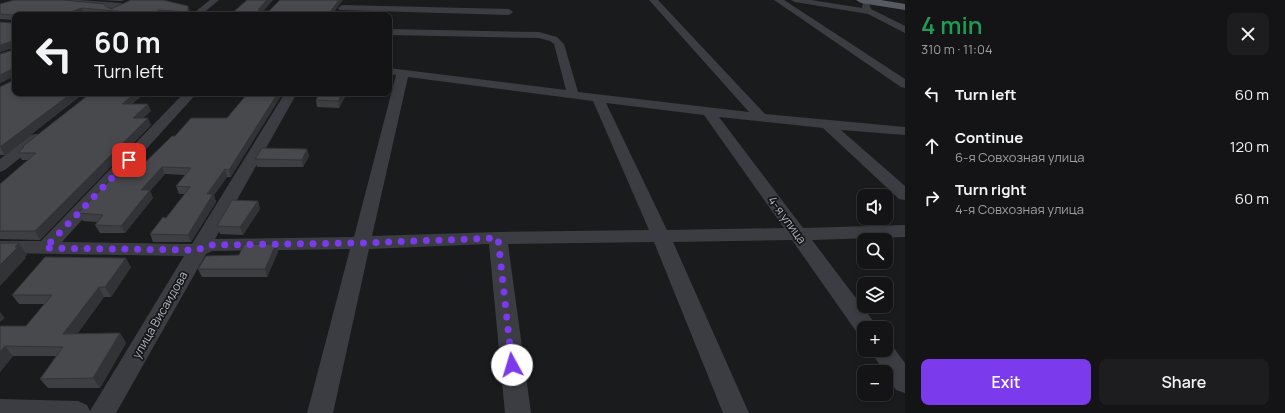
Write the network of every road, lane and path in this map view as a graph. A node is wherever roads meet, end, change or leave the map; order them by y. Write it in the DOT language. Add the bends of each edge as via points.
graph roads {
  1 [pos="50,0"];
  2 [pos="215,0"];
  3 [pos="653,0"];
  4 [pos="778,0"];
  5 [pos="795,0"];
  6 [pos="864,0"];
  7 [pos="131,2"];
  8 [pos="121,6"];
  9 [pos="905,7"];
  10 [pos="342,8"];
  11 [pos="107,12"];
  12 [pos="199,12"];
  13 [pos="509,12"];
  14 [pos="871,12"];
  15 [pos="905,30"];
  16 [pos="392,32"];
  17 [pos="396,72"];
  18 [pos="905,84"];
  19 [pos="392,91"];
  20 [pos="573,95"];
  21 [pos="188,96"];
  22 [pos="289,96"];
  23 [pos="391,96"];
  24 [pos="598,99"];
  25 [pos="708,111"];
  26 [pos="761,117"];
  27 [pos="828,125"];
  28 [pos="905,131"];
  29 [pos="44,132"];
  30 [pos="0,167"];
  31 [pos="905,195"];
  32 [pos="905,231"];
  33 [pos="797,234"];
  34 [pos="661,236"];
  35 [pos="498,238"];
  36 [pos="360,243"];
  37 [pos="0,247"];
  38 [pos="45,248"];
  39 [pos="197,250"];
  40 [pos="861,321"];
  41 [pos="887,357"];
  42 [pos="905,382"];
  43 [pos="0,410"];
  44 [pos="78,413"];
  45 [pos="102,413"];
  46 [pos="320,413"];
  47 [pos="518,413"];
  48 [pos="736,413"];
  1 -- 8 [label="street"];
  2 -- 12 [label="street"];
  3 -- 26 [label="street"];
  4 -- 18 [label="street"];
  5 -- 14 [label="street"];
  6 -- 9 [label="main road"];
  6 -- 14 [label="street" via="865,8"];
  7 -- 8 [label="street"];
  8 -- 11 [label="street"];
  10 -- 13 [label="street"];
  14 -- 15 [label="street"];
  16 -- 20 [label="street" via="548,37 559,44"];
  17 -- 19 [label="street"];
  17 -- 20 [label="street"];
  20 -- 24 [label="street"];
  21 -- 38 [label="street"];
  22 -- 39 [label="street, улица Висаидова"];
  23 -- 36 [label="street"];
  24 -- 25 [label="street"];
  24 -- 34 [label="street"];
  25 -- 26 [label="street"];
  25 -- 33 [label="street, 4-я улица"];
  26 -- 27 [label="street"];
  27 -- 28 [label="street"];
  27 -- 31 [label="street"];
  29 -- 30 [label="street"];
  32 -- 33 [label="street"];
  33 -- 34 [label="street"];
  33 -- 40 [label="street, 4-я улица"];
  34 -- 35 [label="street"];
  34 -- 48 [label="street"];
  35 -- 36 [label="street"];
  35 -- 47 [label="street"];
  36 -- 39 [label="street" via="210,245"];
  36 -- 46 [label="street"];
  37 -- 38 [label="street"];
  38 -- 39 [label="street"];
  39 -- 45 [label="street, улица Висаидова"];
  41 -- 42 [label="street"];
  43 -- 44 [label="street"];
}
